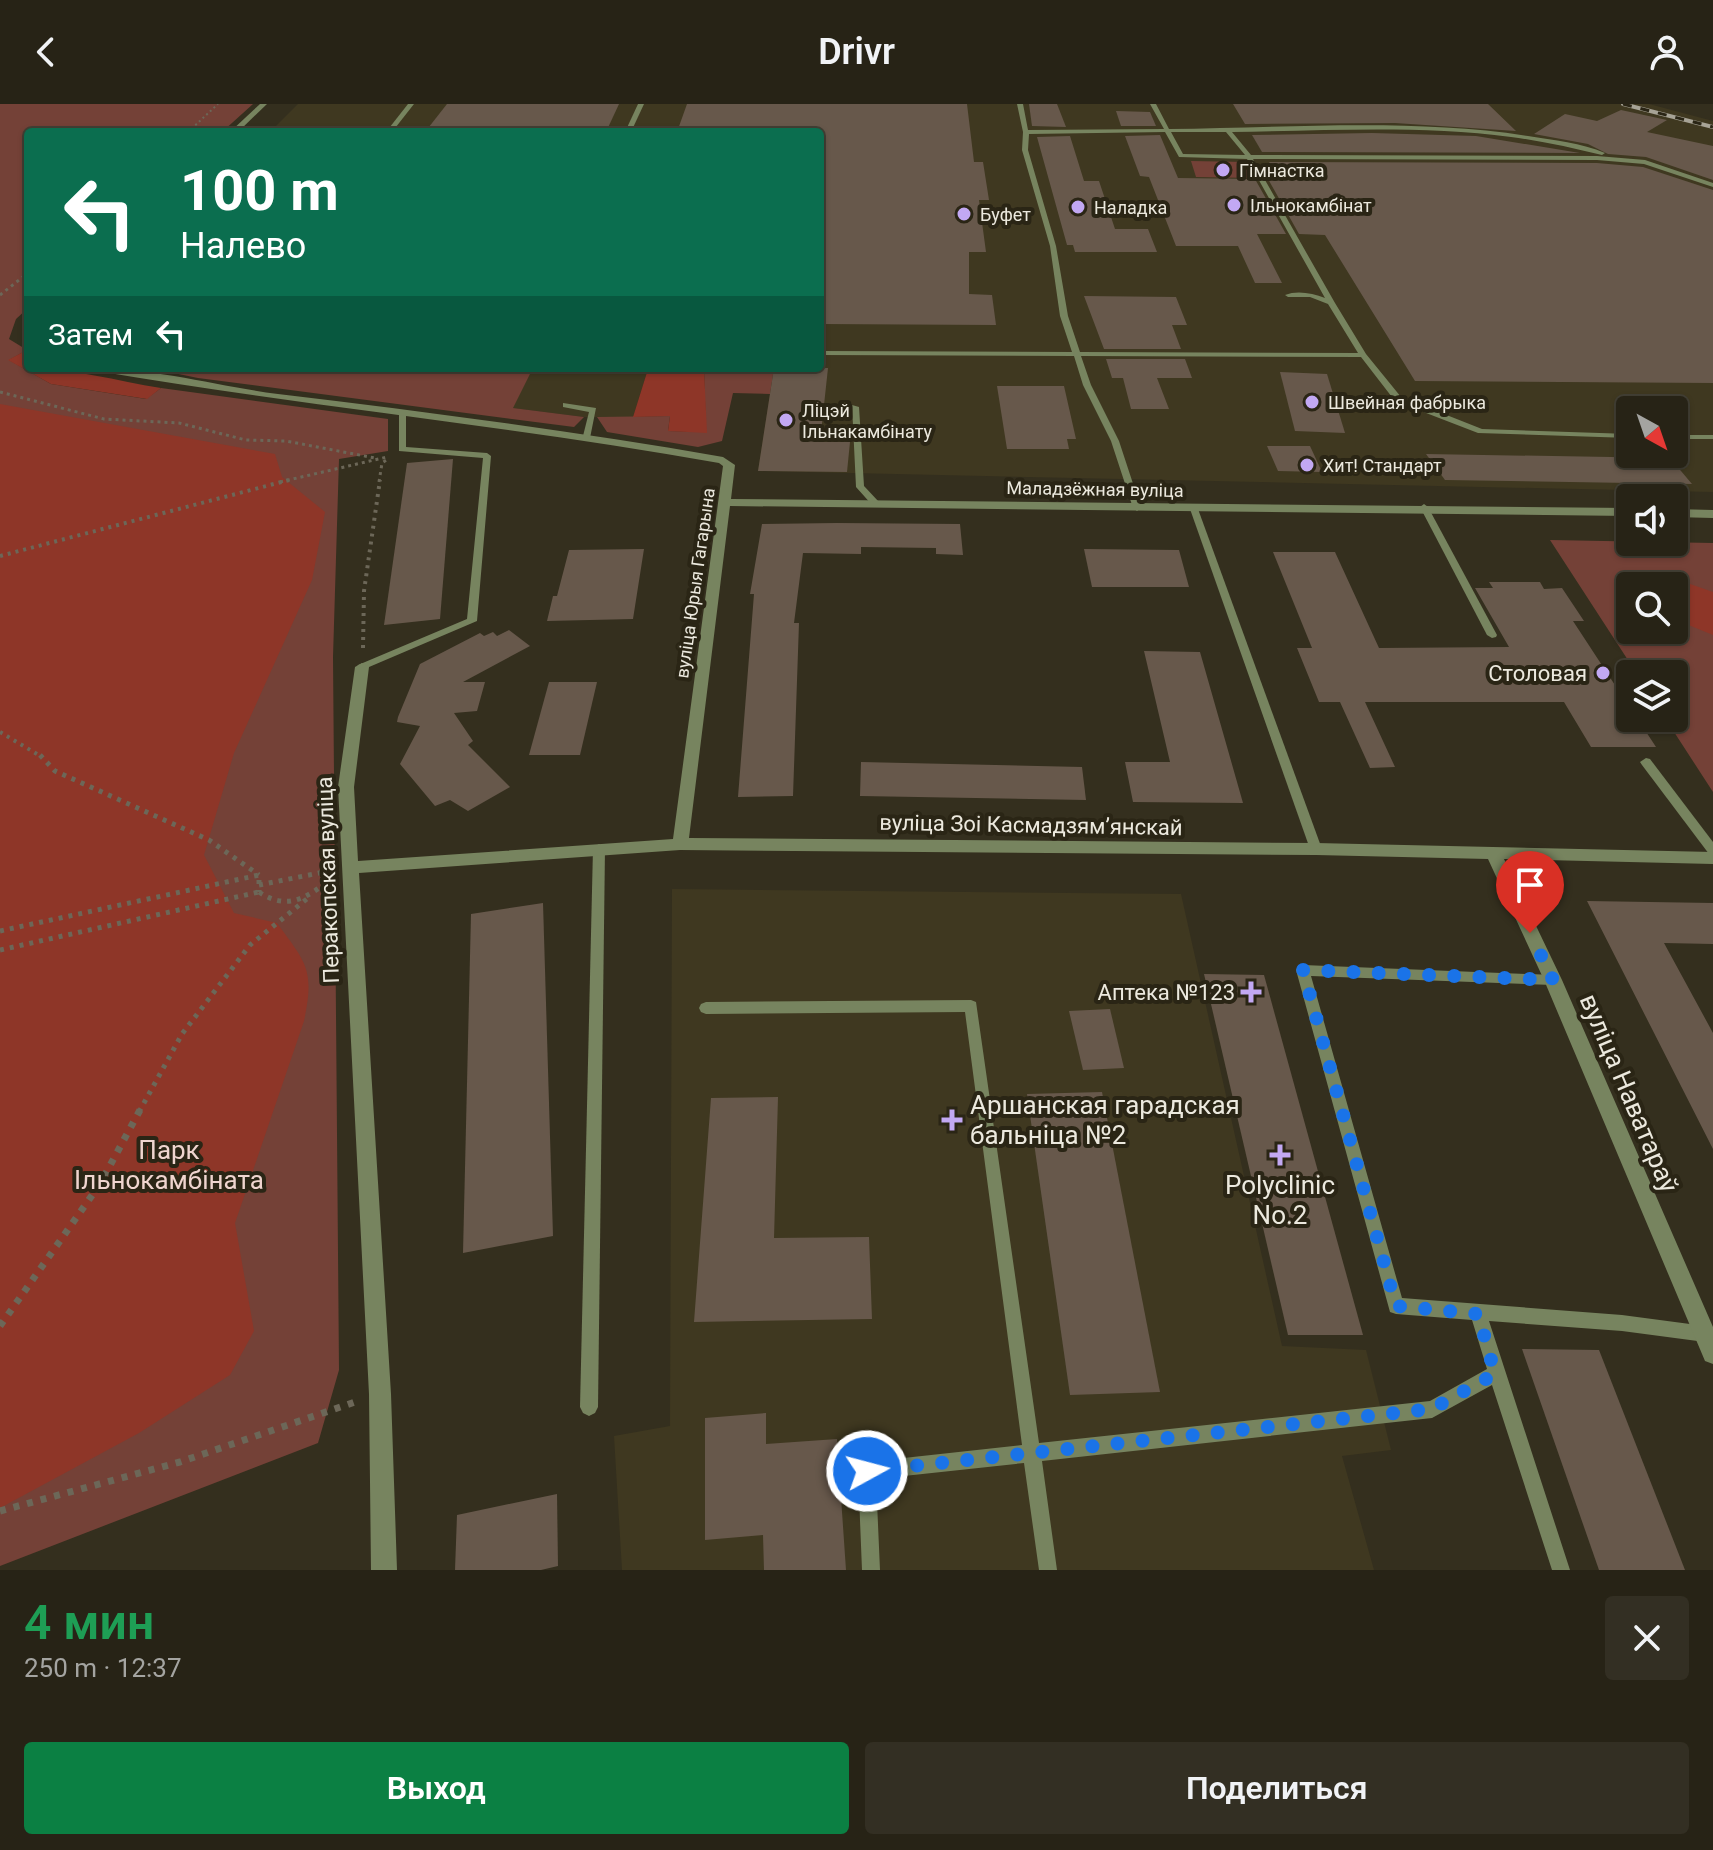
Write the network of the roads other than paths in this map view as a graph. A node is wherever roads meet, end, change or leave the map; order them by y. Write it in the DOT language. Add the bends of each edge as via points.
graph roads {
  1 [pos="264,104"];
  2 [pos="411,104"];
  3 [pos="641,104"];
  4 [pos="1020,104"];
  5 [pos="1153,104"];
  6 [pos="238,128"];
  7 [pos="392,128"];
  8 [pos="630,128"];
  9 [pos="1228,130"];
  10 [pos="1026,132"];
  11 [pos="1168,132"];
  12 [pos="1249,157"];
  13 [pos="1629,161"];
  14 [pos="1713,185"];
  15 [pos="1288,295"];
  16 [pos="1331,303"];
  17 [pos="824,353"];
  18 [pos="1076,353"];
  19 [pos="1363,355"];
  20 [pos="121,372"];
  21 [pos="566,405"];
  22 [pos="855,407"];
  23 [pos="402,412"];
  24 [pos="587,436"];
  25 [pos="1616,436"];
  26 [pos="1688,437"];
  27 [pos="1713,437"];
  28 [pos="724,502"];
  29 [pos="876,504"];
  30 [pos="1424,507"];
  31 [pos="1137,508"];
  32 [pos="1194,509"];
  33 [pos="1616,512"];
  34 [pos="1688,513"];
  35 [pos="1713,514"];
  36 [pos="1492,635"];
  37 [pos="362,667"];
  38 [pos="1646,762"];
  39 [pos="680,844"];
  40 [pos="599,848"];
  41 [pos="1316,849"];
  42 [pos="1713,851"];
  43 [pos="1494,855"];
  44 [pos="1713,858"];
  45 [pos="349,868"];
  46 [pos="1553,980"];
  47 [pos="706,1008"];
  48 [pos="1478,1314"];
  49 [pos="1705,1334"];
  50 [pos="1713,1353"];
  51 [pos="1495,1374"];
  52 [pos="589,1407"];
  53 [pos="1030,1452"];
  54 [pos="384,1570"];
  55 [pos="871,1570"];
  56 [pos="1048,1570"];
  57 [pos="1561,1570"];
  1 -- 6 [label="street"];
  2 -- 7 [label="lane"];
  3 -- 8 [label="lane"];
  4 -- 10 [label="lane"];
  5 -- 11 [label="lane"];
  9 -- 11 [label="lane"];
  9 -- 12 [label="lane"];
  9 -- 13 [label="lane" via="1516,134"];
  10 -- 11 [label="lane"];
  10 -- 18 [label="lane" via="1025,150"];
  11 -- 12 [label="lane" via="1181,156"];
  12 -- 13 [label="lane"];
  12 -- 16 [label="lane"];
  13 -- 14 [label="lane"];
  15 -- 16 [label="lane" via="1311,295"];
  16 -- 19 [label="lane"];
  17 -- 18 [label="lane"];
  18 -- 19 [label="lane"];
  18 -- 31 [label="lane" via="1115,441"];
  19 -- 25 [label="lane" via="1398,399 1481,431"];
  20 -- 23 [label="street"];
  21 -- 24 [label="lane" via="593,410"];
  22 -- 29 [label="lane" via="860,487"];
  23 -- 24 [label="street, вуліца Юрыя Гагарына"];
  23 -- 37 [label="lane" via="402,449 487,456 472,621"];
  24 -- 28 [label="street, вуліца Юрыя Гагарына" via="723,460 729,465"];
  26 -- 27 [label="lane"];
  28 -- 29 [label="street, Маладзёжная вуліца"];
  28 -- 39 [label="street, вуліца Юрыя Гагарына"];
  29 -- 31 [label="street, Маладзёжная вуліца"];
  30 -- 32 [label="street, Маладзёжная вуліца"];
  30 -- 33 [label="street, Маладзёжная вуліца"];
  30 -- 36 [label="lane"];
  31 -- 32 [label="street, Маладзёжная вуліца"];
  32 -- 41 [label="lane"];
  34 -- 35 [label="street"];
  37 -- 45 [label="street, Перакопская вуліца" via="347,775"];
  38 -- 42 [label="lane"];
  39 -- 40 [label="street, вуліца Зоі Касмадзямʼянскай"];
  39 -- 41 [label="street, вуліца Зоі Касмадзямʼянскай"];
  40 -- 45 [label="street, вуліца Зоі Касмадзямʼянскай"];
  40 -- 52 [label="lane"];
  41 -- 43 [label="street, вуліца Зоі Касмадзямʼянскай"];
  43 -- 44 [label="street, вуліца Зоі Касмадзямʼянскай"];
  43 -- 46 [label="street, вуліца Наватараў"];
  45 -- 54 [label="street, Перакопская вуліца" via="380,1394"];
  46 -- 48 [label="lane" via="1303,970 1396,1306"];
  46 -- 49 [label="street, вуліца Наватараў"];
  47 -- 53 [label="lane" via="971,1006"];
  48 -- 49 [label="lane"];
  48 -- 51 [label="lane"];
  49 -- 50 [label="street, вуліца Наватараў"];
  51 -- 53 [label="lane" via="1432,1409"];
  51 -- 57 [label="lane"];
  53 -- 55 [label="lane" via="867,1471"];
  53 -- 56 [label="lane"];
}
